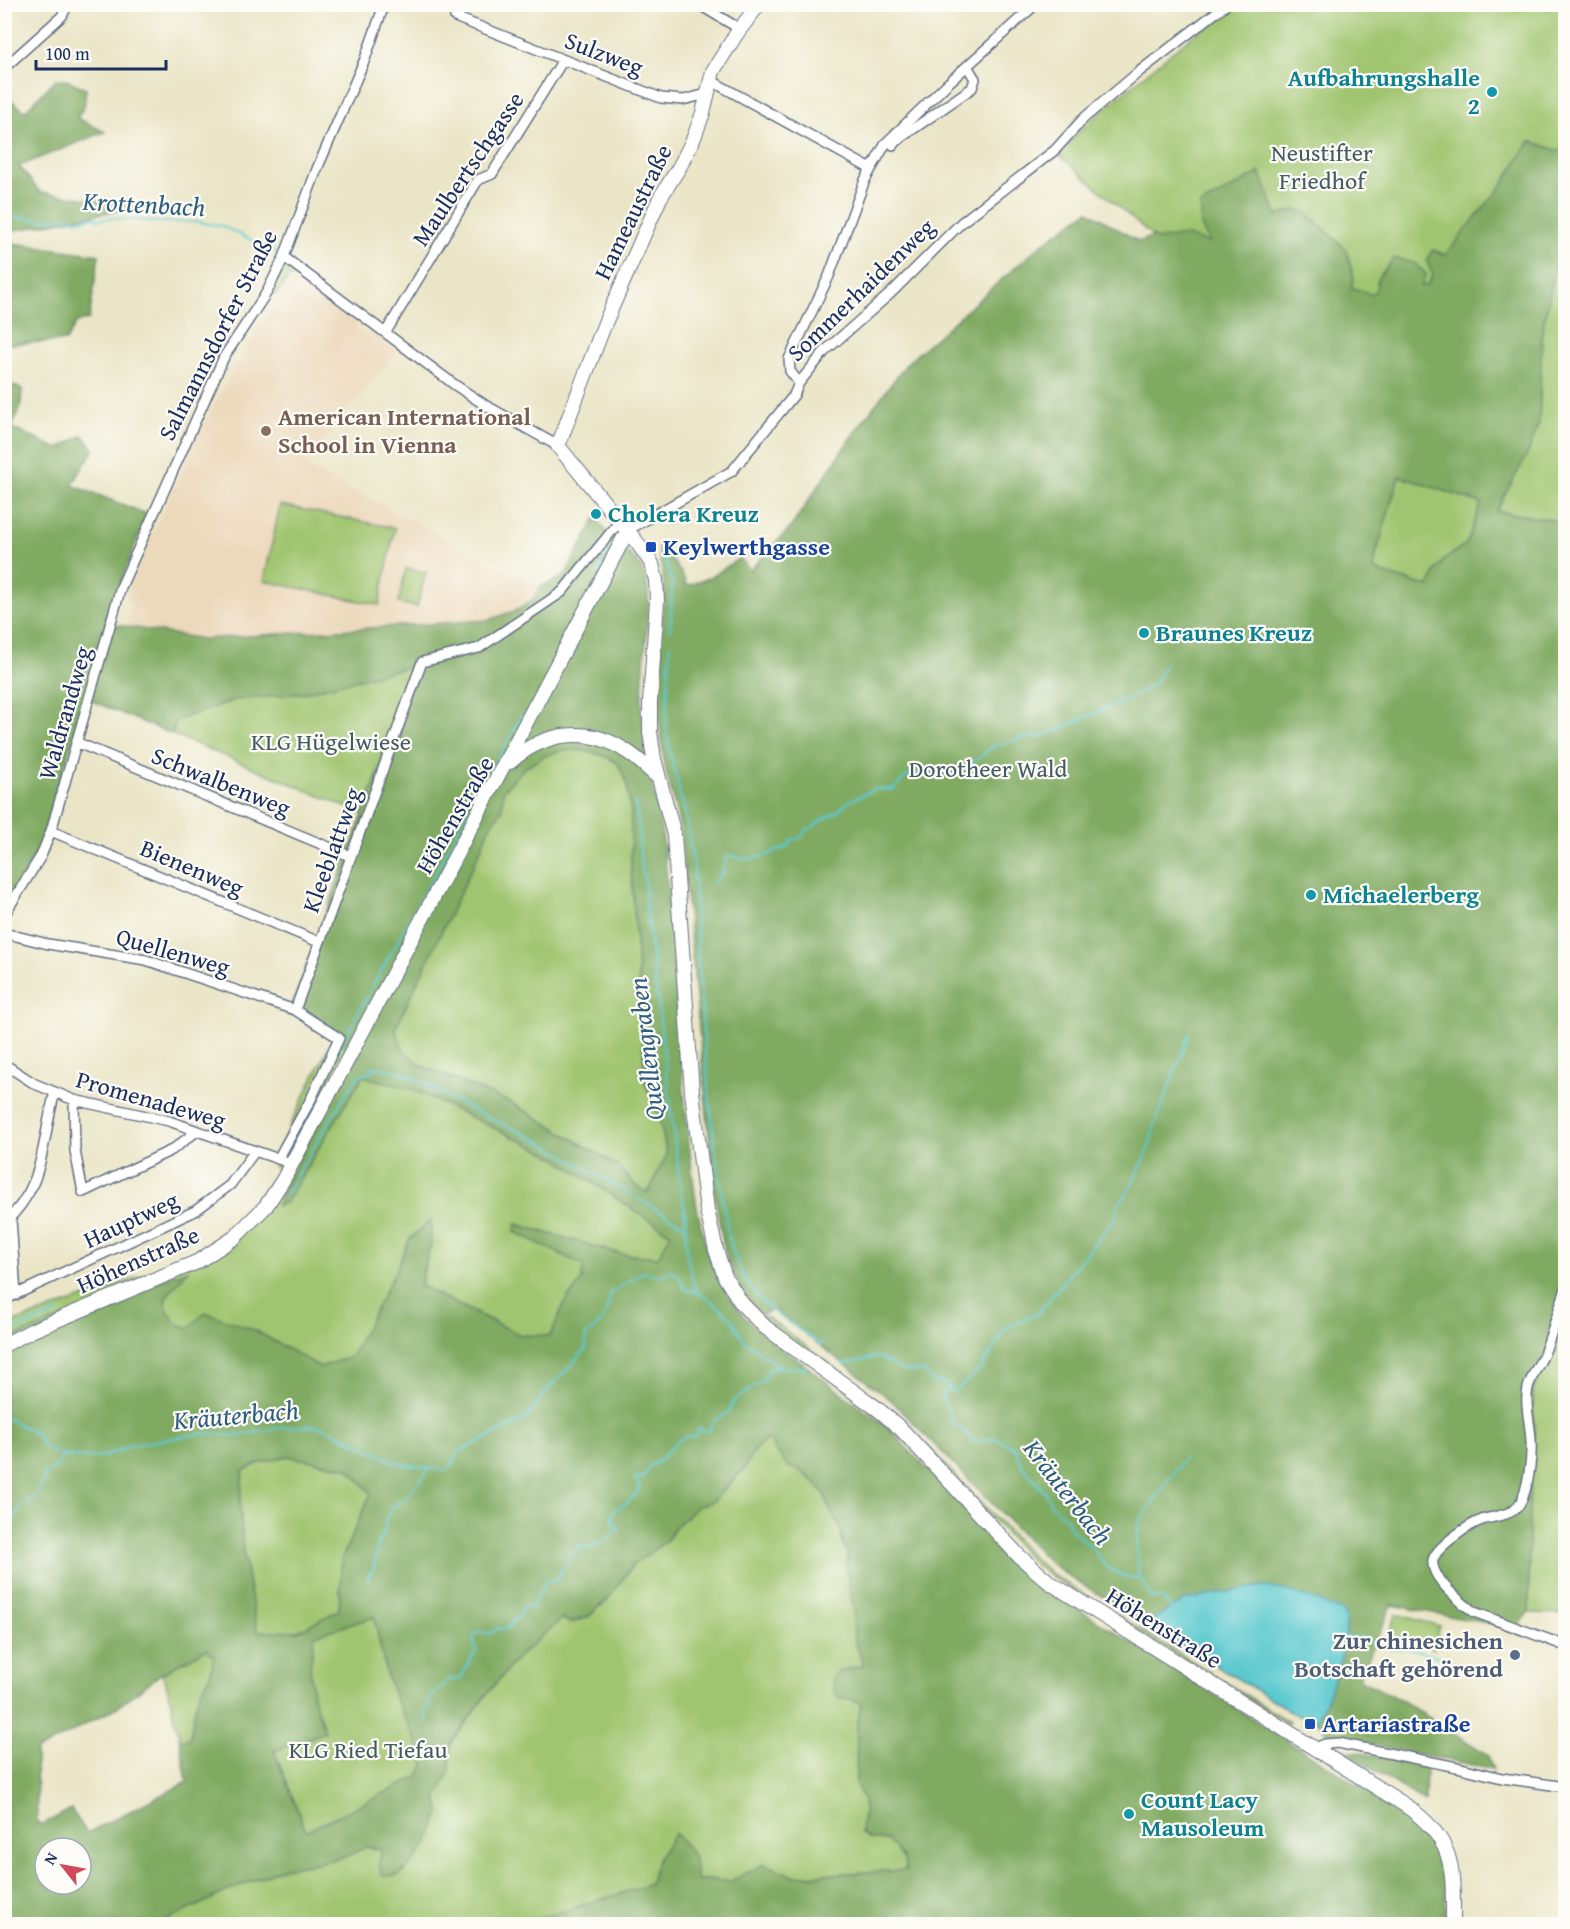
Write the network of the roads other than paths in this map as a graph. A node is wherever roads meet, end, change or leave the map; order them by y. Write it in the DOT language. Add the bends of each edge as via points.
graph roads {
  1 [pos="68,4"];
  2 [pos="380,4"];
  3 [pos="698,4"];
  4 [pos="759,4"];
  5 [pos="1036,4"];
  6 [pos="1227,4"];
  7 [pos="455,17"];
  8 [pos="740,29"];
  9 [pos="563,60"];
  10 [pos="967,66"];
  11 [pos="4,68"];
  12 [pos="708,87"];
  13 [pos="871,170"];
  14 [pos="284,256"];
  15 [pos="386,332"];
  16 [pos="799,383"];
  17 [pos="558,446"];
  18 [pos="152,516"];
  19 [pos="624,525"];
  20 [pos="78,743"];
  21 [pos="504,767"];
  22 [pos="659,778"];
  23 [pos="51,831"];
  24 [pos="350,856"];
  25 [pos="4,915"];
  26 [pos="4,933"];
  27 [pos="319,942"];
  28 [pos="295,1010"];
  29 [pos="4,1064"];
  30 [pos="55,1092"];
  31 [pos="74,1100"];
  32 [pos="197,1131"];
  33 [pos="255,1151"];
  34 [pos="278,1159"];
  35 [pos="291,1164"];
  36 [pos="8,1221"];
  37 [pos="1566,1289"];
  38 [pos="16,1295"];
  39 [pos="4,1300"];
  40 [pos="4,1345"];
  41 [pos="1566,1646"];
  42 [pos="1315,1748"];
  43 [pos="1566,1787"];
  44 [pos="1453,1924"];
  1 -- 11 [label="street" via="62,16"];
  2 -- 14 [label="street, Salmannsdorfer Straße" via="384,8 365,59"];
  3 -- 8 [label="street"];
  4 -- 8 [label="main road, Hameaustraße"];
  5 -- 10 [label="street"];
  6 -- 16 [label="street, Sommerhaidenweg" via="1140,71 1084,118 1055,150 962,222 891,293 825,351"];
  7 -- 9 [label="street, Sulzweg"];
  8 -- 12 [label="main road, Hameaustraße" via="715,67"];
  9 -- 12 [label="street, Sulzweg" via="661,98 683,100"];
  9 -- 15 [label="street, Maulbertschgasse" via="492,174 478,180"];
  10 -- 13 [label="street" via="886,143"];
  10 -- 13 [label="street" via="975,78 972,88 903,136"];
  12 -- 13 [label="street"];
  12 -- 17 [label="main road, Hameaustraße" via="693,140 660,198 604,323"];
  13 -- 16 [label="street" via="829,276 789,359 790,371"];
  14 -- 15 [label="street"];
  14 -- 18 [label="street, Salmannsdorfer Straße" via="267,292 224,357"];
  15 -- 17 [label="street" via="485,405"];
  16 -- 19 [label="street, Sommerhaidenweg" via="794,395 732,471"];
  17 -- 19 [label="main road"];
  18 -- 20 [label="street, Waldrandweg" via="121,587"];
  19 -- 21 [label="main road"];
  19 -- 22 [label="main road" via="649,558 656,580 649,717"];
  19 -- 24 [label="street, Kleeblattweg" via="562,592 479,648 422,663"];
  20 -- 23 [label="street, Waldrandweg"];
  20 -- 24 [label="street, Schwalbenweg"];
  21 -- 22 [label="main road, Höhenstraße" via="542,741 579,735 614,743"];
  21 -- 35 [label="main road, Höhenstraße"];
  22 -- 42 [label="main road, Höhenstraße" via="677,855 692,1092 702,1180 716,1250 725,1277 742,1304 771,1332 879,1410 1019,1556 1049,1582"];
  23 -- 25 [label="street, Waldrandweg" via="41,856"];
  23 -- 27 [label="street, Bienenweg"];
  24 -- 27 [label="street, Kleeblattweg"];
  26 -- 28 [label="street, Quellenweg" via="146,960"];
  27 -- 28 [label="street, Kleeblattweg"];
  28 -- 34 [label="street" via="339,1038"];
  29 -- 30 [label="street, Promenadeweg"];
  30 -- 31 [label="street, Promenadeweg"];
  30 -- 36 [label="street" via="33,1189"];
  31 -- 32 [label="street, Promenadeweg"];
  31 -- 32 [label="street" via="75,1150 83,1192 172,1150"];
  32 -- 33 [label="street, Promenadeweg"];
  33 -- 34 [label="street, Promenadeweg"];
  33 -- 38 [label="street, Hauptweg" via="230,1185 195,1211"];
  34 -- 35 [label="street, Promenadeweg"];
  35 -- 40 [label="main road, Höhenstraße" via="257,1217 210,1255"];
  36 -- 38 [label="street"];
  37 -- 41 [label="street" via="1528,1387 1532,1443 1521,1501 1510,1512 1479,1521 1452,1539 1433,1562 1445,1586 1474,1612"];
  38 -- 39 [label="street, Hauptweg"];
  42 -- 43 [label="street" via="1338,1743 1502,1778"];
  42 -- 44 [label="main road, Höhenstraße" via="1421,1816 1438,1834 1452,1869"];
}
